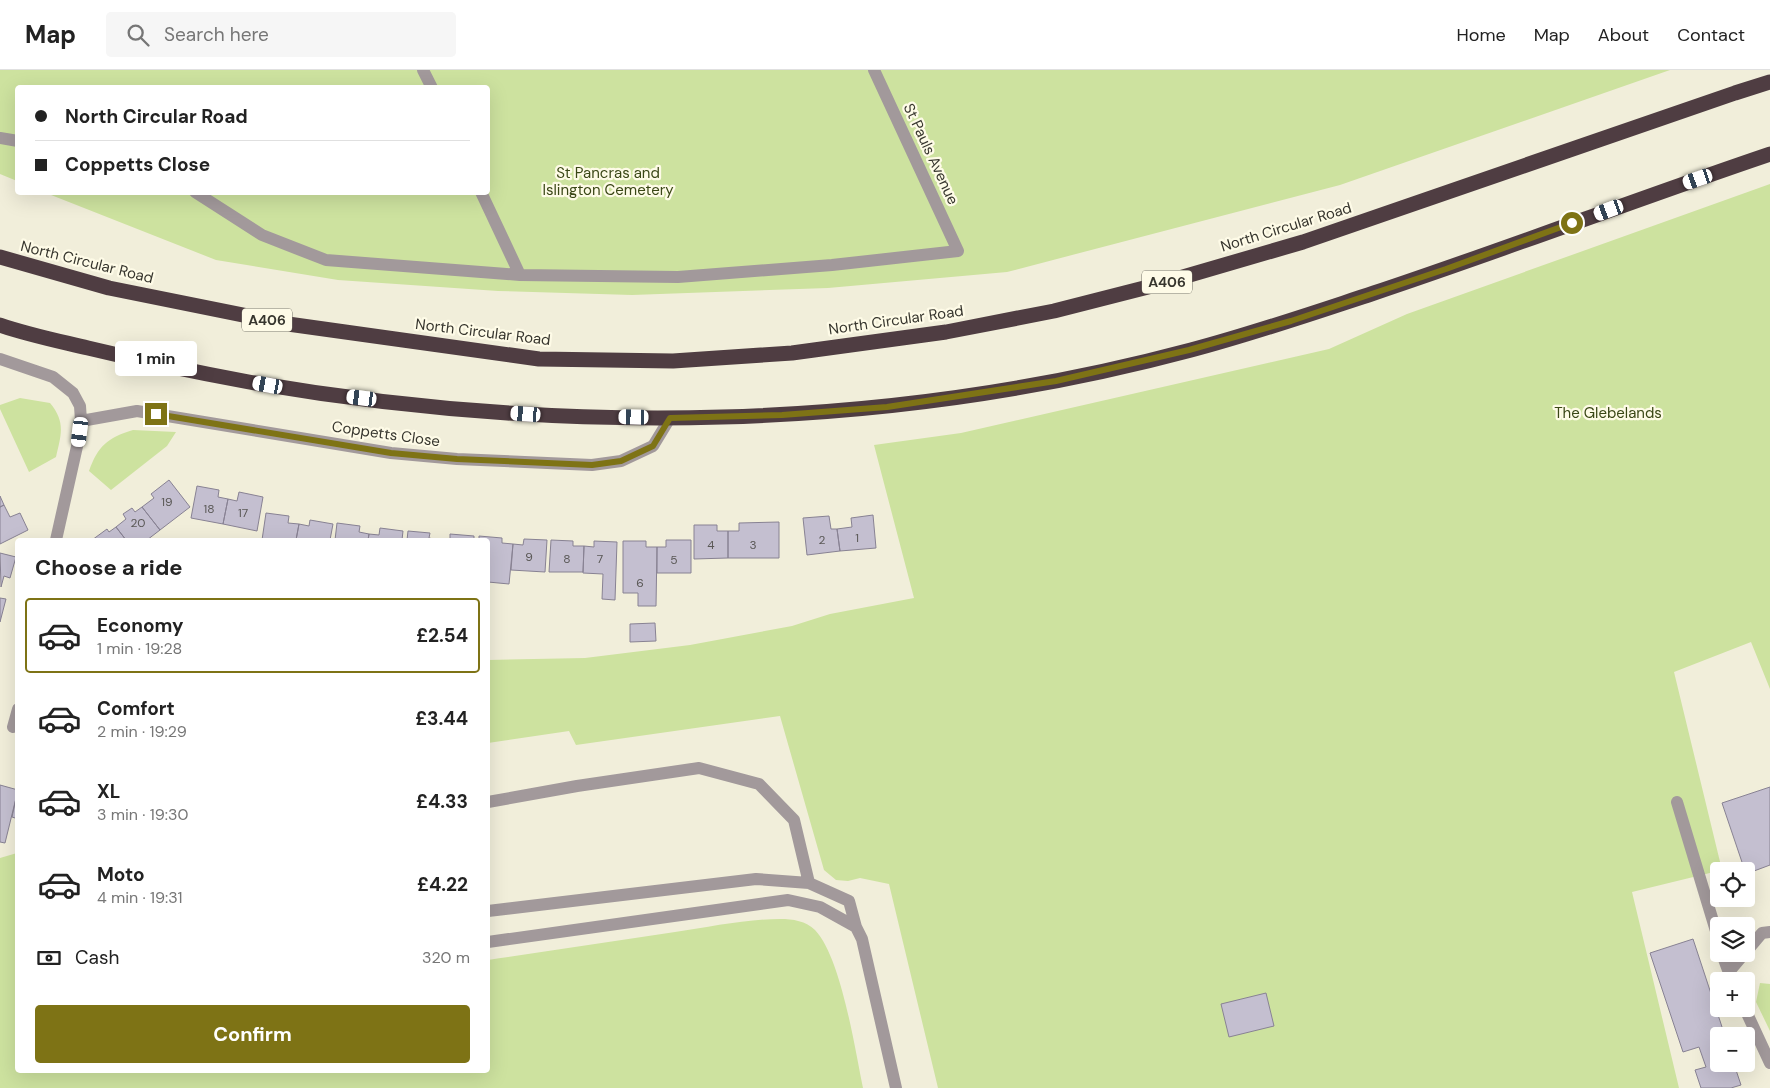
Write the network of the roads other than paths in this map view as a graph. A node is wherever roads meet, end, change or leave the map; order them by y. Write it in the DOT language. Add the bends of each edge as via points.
graph roads {
  1 [pos="423,70"];
  2 [pos="874,70"];
  3 [pos="1770,82"];
  4 [pos="430,85"];
  5 [pos="0,138"];
  6 [pos="15,140"];
  7 [pos="1770,154"];
  8 [pos="201,195"];
  9 [pos="482,195"];
  10 [pos="0,257"];
  11 [pos="520,275"];
  12 [pos="0,325"];
  13 [pos="0,359"];
  14 [pos="670,418"];
  15 [pos="81,421"];
  16 [pos="56,538"];
  17 [pos="15,722"];
  18 [pos="14,727"];
  19 [pos="490,802"];
  20 [pos="1677,802"];
  21 [pos="809,883"];
  22 [pos="490,911"];
  23 [pos="1712,917"];
  24 [pos="856,927"];
  25 [pos="1770,932"];
  26 [pos="1755,941"];
  27 [pos="490,942"];
  28 [pos="1749,1017"];
  29 [pos="1770,1063"];
  30 [pos="896,1088"];
  1 -- 4 [label="street"];
  2 -- 11 [label="street, St Pauls Avenue" via="958,251 678,277"];
  3 -- 10 [label="highway, North Circular Road / A406" via="1302,242 1152,286 1054,311 946,332 792,353 673,361 539,359 288,324 109,288"];
  5 -- 6 [label="street"];
  7 -- 14 [label="highway" via="1446,269 1291,321 1189,350 1056,381 887,407 782,415"];
  8 -- 11 [label="street" via="262,235 326,260"];
  9 -- 11 [label="street"];
  12 -- 14 [label="highway" via="174,369 306,392 436,408 535,415"];
  13 -- 15 [label="street" via="53,377 73,393 80,406"];
  14 -- 15 [label="street, Coppetts Close" via="653,446 621,461 592,465 391,453 137,411"];
  15 -- 16 [label="street"];
  17 -- 18 [label="street"];
  19 -- 21 [label="street" via="699,768 759,784 794,820"];
  20 -- 23 [label="street"];
  21 -- 22 [label="street" via="756,879"];
  21 -- 24 [label="street" via="849,902"];
  24 -- 27 [label="street" via="820,907 788,900"];
  24 -- 30 [label="street" via="862,940"];
  25 -- 26 [label="street" via="1762,933"];
  28 -- 29 [label="street"];
}
